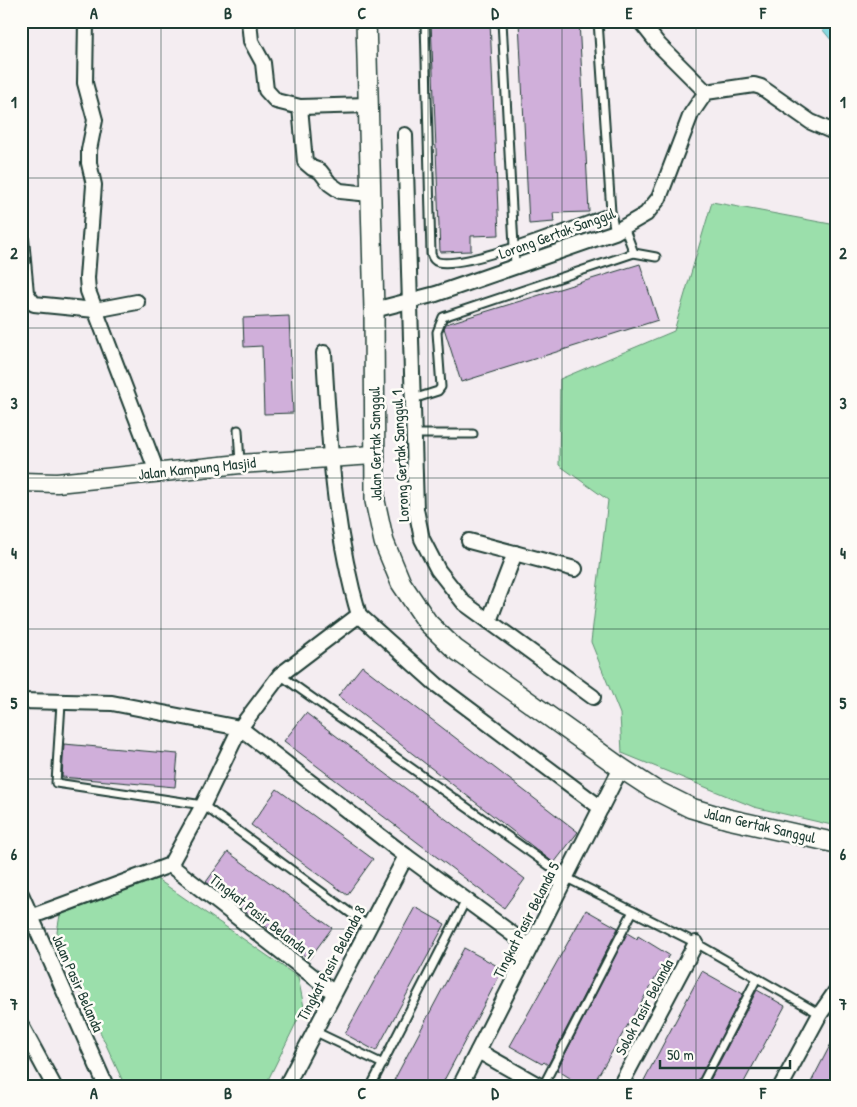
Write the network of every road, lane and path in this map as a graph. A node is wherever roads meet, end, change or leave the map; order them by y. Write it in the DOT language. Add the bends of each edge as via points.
graph roads {
  1 [pos="86,21"];
  2 [pos="249,21"];
  3 [pos="366,21"];
  4 [pos="425,21"];
  5 [pos="502,21"];
  6 [pos="598,21"];
  7 [pos="640,21"];
  8 [pos="706,92"];
  9 [pos="368,105"];
  10 [pos="300,107"];
  11 [pos="836,133"];
  12 [pos="406,135"];
  13 [pos="370,194"];
  14 [pos="611,212"];
  15 [pos="619,230"];
  16 [pos="21,239"];
  17 [pos="513,246"];
  18 [pos="634,253"];
  19 [pos="656,257"];
  20 [pos="515,265"];
  21 [pos="409,301"];
  22 [pos="137,302"];
  23 [pos="95,310"];
  24 [pos="374,310"];
  25 [pos="324,353"];
  26 [pos="414,399"];
  27 [pos="238,430"];
  28 [pos="414,434"];
  29 [pos="474,434"];
  30 [pos="373,455"];
  31 [pos="330,456"];
  32 [pos="240,464"];
  33 [pos="157,472"];
  34 [pos="21,482"];
  35 [pos="469,541"];
  36 [pos="515,553"];
  37 [pos="575,569"];
  38 [pos="359,615"];
  39 [pos="490,621"];
  40 [pos="280,675"];
  41 [pos="593,697"];
  42 [pos="21,701"];
  43 [pos="60,703"];
  44 [pos="240,728"];
  45 [pos="621,768"];
  46 [pos="203,805"];
  47 [pos="601,808"];
  48 [pos="836,842"];
  49 [pos="406,856"];
  50 [pos="170,865"];
  51 [pos="566,877"];
  52 [pos="21,894"];
  53 [pos="466,900"];
  54 [pos="633,911"];
  55 [pos="30,917"];
  56 [pos="368,926"];
  57 [pos="696,943"];
  58 [pos="530,947"];
  59 [pos="757,978"];
  60 [pos="836,991"];
  61 [pos="334,992"];
  62 [pos="820,1014"];
  63 [pos="21,1025"];
  64 [pos="314,1031"];
  65 [pos="478,1051"];
  66 [pos="383,1064"];
  67 [pos="54,1086"];
  68 [pos="106,1086"];
  69 [pos="286,1086"];
  70 [pos="371,1086"];
  71 [pos="460,1086"];
  72 [pos="542,1086"];
  73 [pos="620,1086"];
  74 [pos="701,1086"];
  75 [pos="781,1086"];
  1 -- 23 [label="street" via="85,83 96,120 89,150 94,185 87,278"];
  2 -- 10 [label="street" via="251,40 263,63 266,90 276,101"];
  3 -- 9 [label="main road, Jalan Gertak Sanggul"];
  4 -- 17 [label="lane" via="431,254 438,262 467,261"];
  5 -- 17 [label="lane"];
  6 -- 14 [label="lane"];
  7 -- 8 [label="street"];
  8 -- 11 [label="street" via="754,85 761,87 811,122"];
  8 -- 15 [label="street, Lorong Gertak Sanggul" via="691,114 653,208"];
  9 -- 10 [label="street"];
  9 -- 13 [label="main road, Jalan Gertak Sanggul"];
  10 -- 13 [label="street" via="305,162 320,171 340,192"];
  12 -- 21 [label="street, Lorong Gertak Sanggul 1"];
  13 -- 24 [label="main road, Jalan Gertak Sanggul"];
  14 -- 15 [label="lane"];
  14 -- 17 [label="lane"];
  15 -- 18 [label="lane"];
  15 -- 20 [label="street, Lorong Gertak Sanggul"];
  16 -- 23 [label="street" via="29,300 34,304"];
  17 -- 20 [label="lane"];
  18 -- 19 [label="lane"];
  18 -- 26 [label="lane" via="443,317 437,332 441,387"];
  20 -- 21 [label="street, Lorong Gertak Sanggul"];
  21 -- 24 [label="street, Lorong Gertak Sanggul"];
  21 -- 26 [label="street, Lorong Gertak Sanggul 1"];
  22 -- 23 [label="street"];
  23 -- 33 [label="street"];
  24 -- 30 [label="main road, Jalan Gertak Sanggul"];
  25 -- 31 [label="street"];
  26 -- 28 [label="street, Lorong Gertak Sanggul 1"];
  27 -- 32 [label="lane"];
  28 -- 29 [label="lane"];
  28 -- 39 [label="street, Lorong Gertak Sanggul 1" via="416,509 422,539 438,570 464,603"];
  30 -- 31 [label="street, Jalan Kampung Masjid"];
  30 -- 45 [label="main road, Jalan Gertak Sanggul" via="375,501 384,542 401,583 428,623 455,649"];
  31 -- 32 [label="street, Jalan Kampung Masjid"];
  31 -- 38 [label="street" via="346,570"];
  32 -- 33 [label="street, Jalan Kampung Masjid"];
  33 -- 34 [label="street, Jalan Kampung Masjid" via="58,483"];
  35 -- 36 [label="street"];
  36 -- 37 [label="street"];
  36 -- 39 [label="street"];
  38 -- 40 [label="street"];
  38 -- 47 [label="street" via="437,685"];
  39 -- 41 [label="street, Lorong Gertak Sanggul 1"];
  40 -- 44 [label="street"];
  40 -- 51 [label="lane"];
  42 -- 43 [label="street"];
  43 -- 44 [label="street" via="112,703"];
  43 -- 46 [label="lane" via="56,783"];
  44 -- 46 [label="street"];
  44 -- 49 [label="street"];
  45 -- 47 [label="street, Tingkat Pasir Belanda 5"];
  45 -- 48 [label="main road, Jalan Gertak Sanggul" via="691,808"];
  46 -- 50 [label="street"];
  46 -- 56 [label="lane"];
  47 -- 51 [label="street, Tingkat Pasir Belanda 5"];
  49 -- 53 [label="street"];
  49 -- 56 [label="street, Tingkat Pasir Belanda 8"];
  50 -- 55 [label="street"];
  50 -- 61 [label="street, Tingkat Pasir Belanda 9"];
  51 -- 54 [label="lane"];
  51 -- 58 [label="street, Tingkat Pasir Belanda 5"];
  52 -- 55 [label="street, Jalan Pasir Belanda"];
  53 -- 58 [label="street"];
  53 -- 66 [label="lane"];
  54 -- 57 [label="lane"];
  54 -- 72 [label="lane"];
  55 -- 68 [label="street, Jalan Pasir Belanda"];
  56 -- 61 [label="street, Tingkat Pasir Belanda 8"];
  57 -- 59 [label="lane"];
  57 -- 73 [label="street, Solok Pasir Belanda"];
  58 -- 65 [label="street, Tingkat Pasir Belanda 5"];
  59 -- 62 [label="lane"];
  59 -- 74 [label="lane"];
  60 -- 62 [label="street"];
  61 -- 64 [label="street, Tingkat Pasir Belanda 8"];
  62 -- 75 [label="street"];
  63 -- 67 [label="street"];
  64 -- 66 [label="lane"];
  64 -- 69 [label="street, Tingkat Pasir Belanda 8"];
  65 -- 71 [label="street, Tingkat Pasir Belanda 5"];
  65 -- 72 [label="street"];
  66 -- 70 [label="lane"];
}
